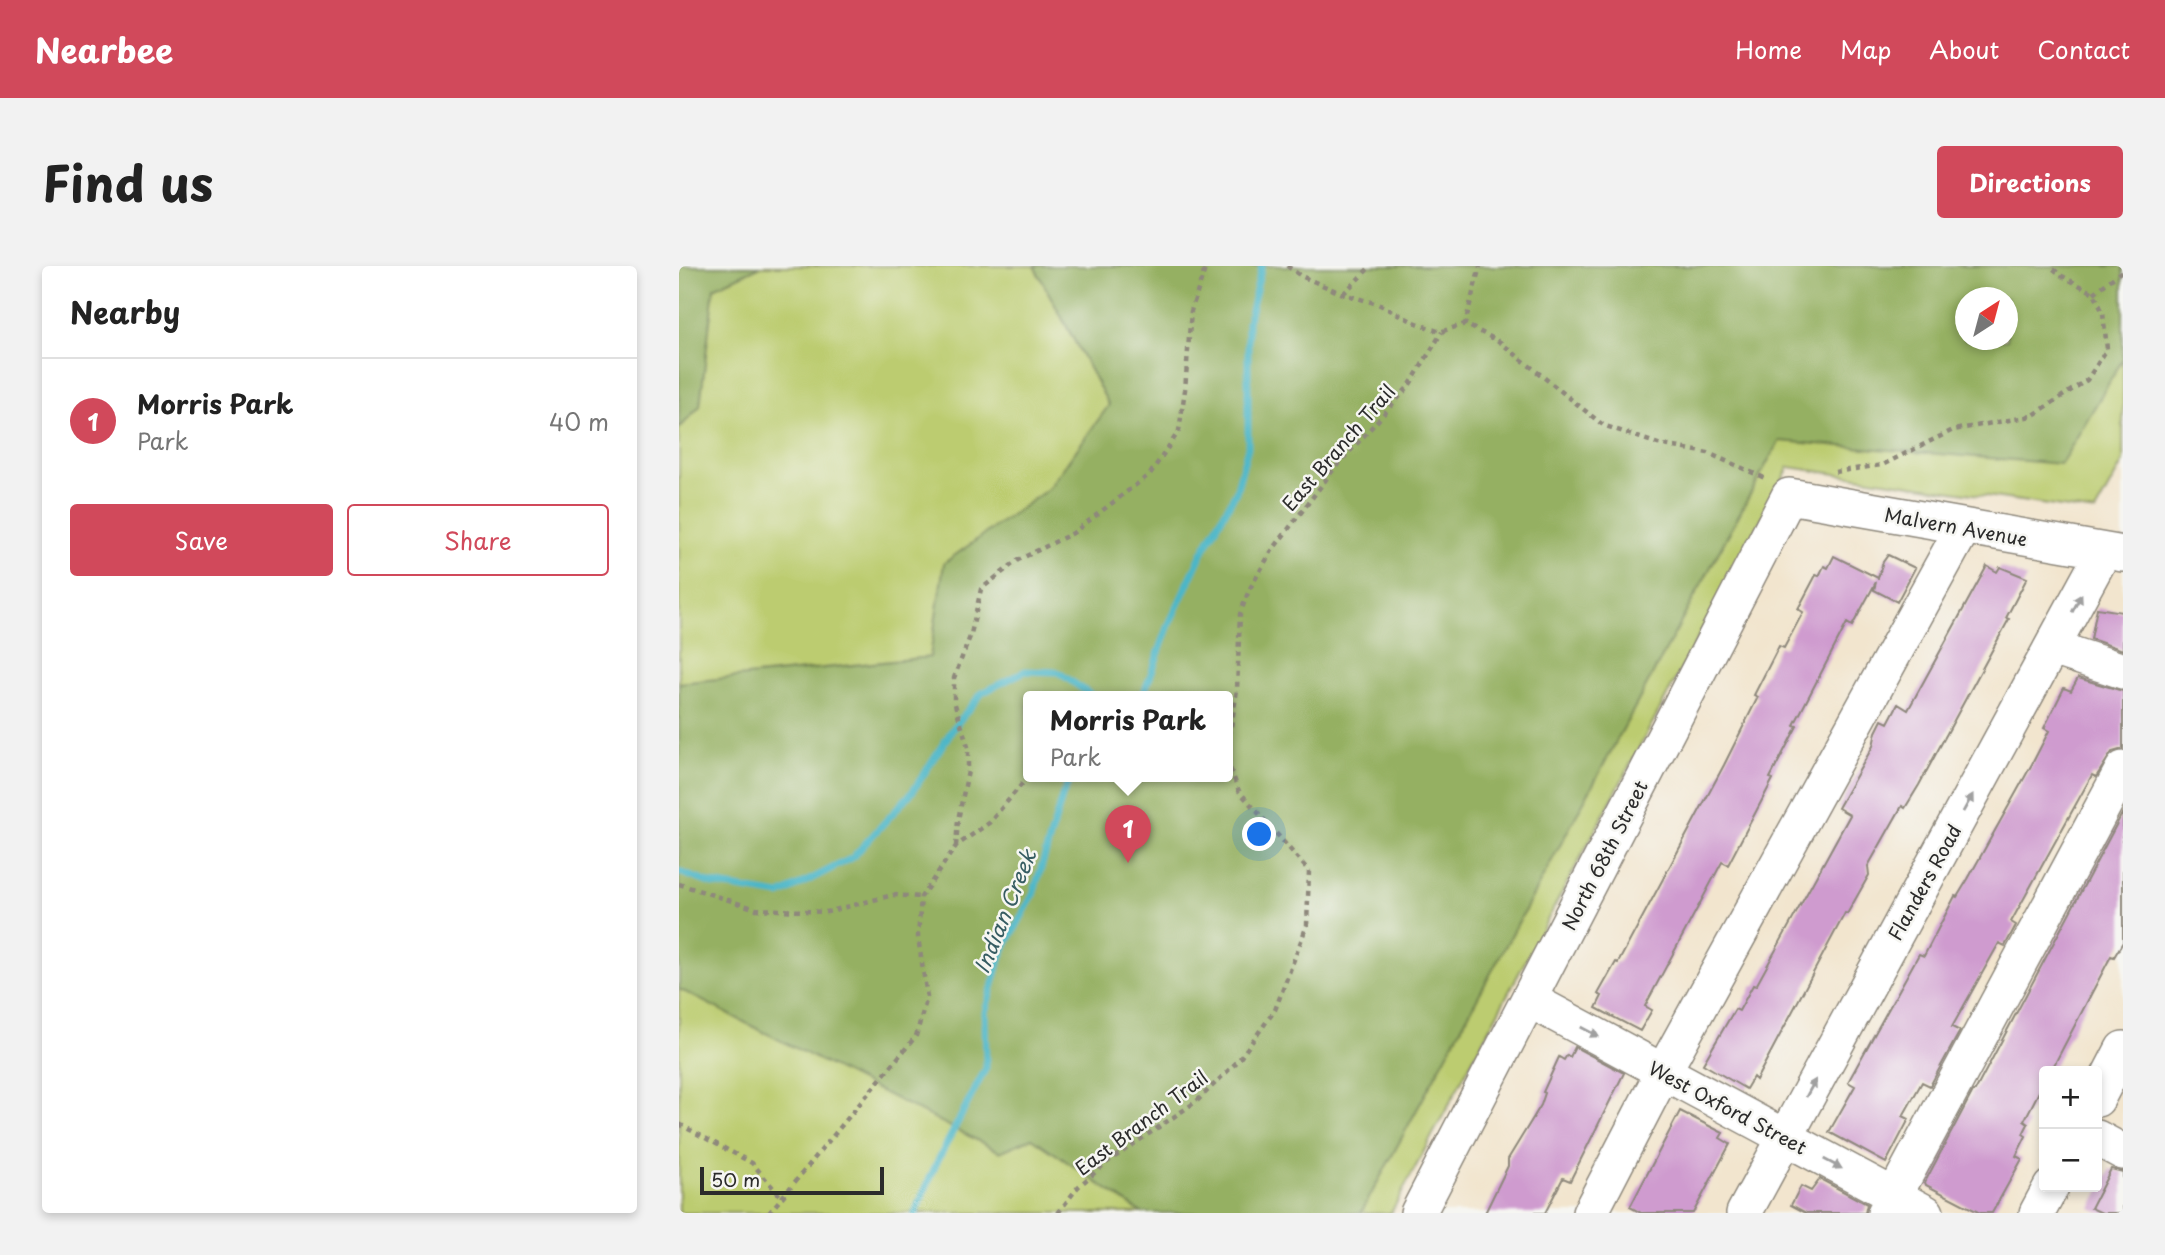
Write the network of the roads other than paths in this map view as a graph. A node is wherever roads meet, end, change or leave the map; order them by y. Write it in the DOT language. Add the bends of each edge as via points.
graph roads {
  1 [pos="1782,490"];
  2 [pos="1963,528"];
  3 [pos="2113,553"];
  4 [pos="2053,648"];
  5 [pos="2123,671"];
  6 [pos="2123,769"];
  7 [pos="1530,1000"];
  8 [pos="2123,1049"];
  9 [pos="1663,1072"];
  10 [pos="2102,1089"];
  11 [pos="1784,1138"];
  12 [pos="2102,1141"];
  13 [pos="2123,1152"];
  14 [pos="2048,1192"];
  15 [pos="1890,1205"];
  16 [pos="1418,1213"];
  17 [pos="1590,1213"];
  18 [pos="1744,1213"];
  19 [pos="1926,1213"];
  20 [pos="2037,1213"];
  1 -- 2 [label="street, Malvern Avenue"];
  1 -- 7 [label="street, North 68th Street"];
  2 -- 3 [label="street, Malvern Avenue"];
  2 -- 9 [label="street"];
  4 -- 3 [label="street, Flanders Road, one-way"];
  4 -- 5 [label="street"];
  11 -- 4 [label="street, Flanders Road, one-way"];
  6 -- 15 [label="street"];
  7 -- 9 [label="street, West Oxford Street, one-way"];
  7 -- 16 [label="street, North 68th Street"];
  8 -- 10 [label="street"];
  9 -- 11 [label="street, West Oxford Street"];
  9 -- 17 [label="street"];
  11 -- 15 [label="street, West Oxford Street, one-way"];
  11 -- 18 [label="street, Flanders Road"];
  12 -- 13 [label="street"];
  14 -- 20 [label="street"];
  15 -- 19 [label="street, West Oxford Street"];
}
